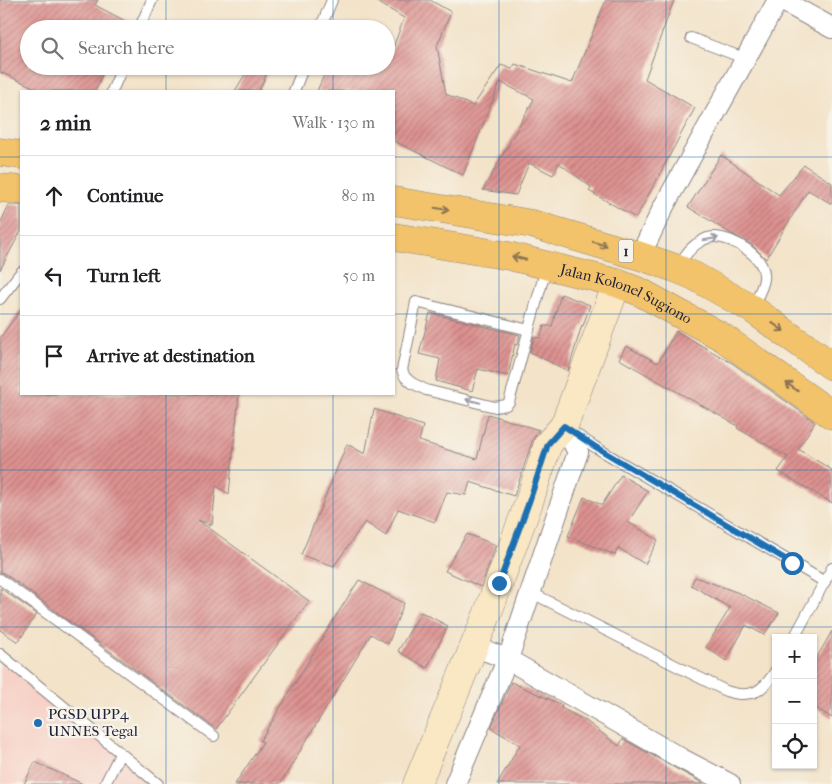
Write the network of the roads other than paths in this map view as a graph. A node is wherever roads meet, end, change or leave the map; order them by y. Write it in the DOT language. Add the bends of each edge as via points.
graph roads {
  1 [pos="152,0"];
  2 [pos="332,0"];
  3 [pos="780,0"];
  4 [pos="143,20"];
  5 [pos="324,20"];
  6 [pos="832,28"];
  7 [pos="691,38"];
  8 [pos="746,59"];
  9 [pos="119,75"];
  10 [pos="300,75"];
  11 [pos="112,90"];
  12 [pos="294,90"];
  13 [pos="0,152"];
  14 [pos="20,155"];
  15 [pos="0,188"];
  16 [pos="20,190"];
  17 [pos="395,201"];
  18 [pos="395,237"];
  19 [pos="640,256"];
  20 [pos="547,266"];
  21 [pos="675,268"];
  22 [pos="20,273"];
  23 [pos="617,283"];
  24 [pos="0,299"];
  25 [pos="752,309"];
  26 [pos="529,330"];
  27 [pos="832,366"];
  28 [pos="832,415"];
  29 [pos="564,426"];
  30 [pos="832,568"];
  31 [pos="0,579"];
  32 [pos="825,582"];
  33 [pos="530,592"];
  34 [pos="796,634"];
  35 [pos="474,646"];
  36 [pos="0,654"];
  37 [pos="507,659"];
  38 [pos="772,676"];
  39 [pos="214,736"];
  40 [pos="120,754"];
  41 [pos="105,784"];
  42 [pos="158,784"];
  43 [pos="417,784"];
  44 [pos="455,784"];
  45 [pos="730,784"];
  1 -- 4 [label="lane"];
  2 -- 5 [label="lane"];
  3 -- 6 [label="street"];
  3 -- 8 [label="street"];
  7 -- 8 [label="lane"];
  8 -- 19 [label="street" via="664,206"];
  9 -- 11 [label="lane"];
  10 -- 12 [label="lane"];
  13 -- 14 [label="highway"];
  15 -- 16 [label="highway"];
  17 -- 19 [label="highway, 1, one-way" via="532,224"];
  20 -- 18 [label="highway, Jalan Kolonel Sugiono / 1, one-way" via="509,256"];
  19 -- 21 [label="highway, 1"];
  20 -- 23 [label="highway, Jalan Kolonel Sugiono / 1"];
  20 -- 26 [label="lane"];
  21 -- 25 [label="highway, 1"];
  21 -- 25 [label="lane, one-way" via="697,243 707,238 721,238 740,245 753,253 763,269 764,278"];
  22 -- 24 [label="lane"];
  28 -- 23 [label="highway, Jalan Kolonel Sugiono / 1, one-way" via="722,337 653,298"];
  23 -- 29 [label="street"];
  25 -- 27 [label="highway, 1, one-way"];
  26 -- 26 [label="lane, one-way" via="509,402 502,407 426,390 412,383 402,370 416,302"];
  29 -- 32 [label="lane"];
  29 -- 33 [label="street" via="578,452"];
  29 -- 35 [label="street" via="548,444"];
  30 -- 32 [label="lane"];
  31 -- 39 [label="lane"];
  32 -- 34 [label="lane"];
  33 -- 37 [label="street"];
  33 -- 38 [label="lane" via="726,691 751,694 760,690"];
  35 -- 37 [label="street"];
  35 -- 43 [label="street"];
  36 -- 40 [label="lane"];
  37 -- 44 [label="street"];
  37 -- 45 [label="street"];
  40 -- 41 [label="lane"];
  40 -- 42 [label="lane"];
}
